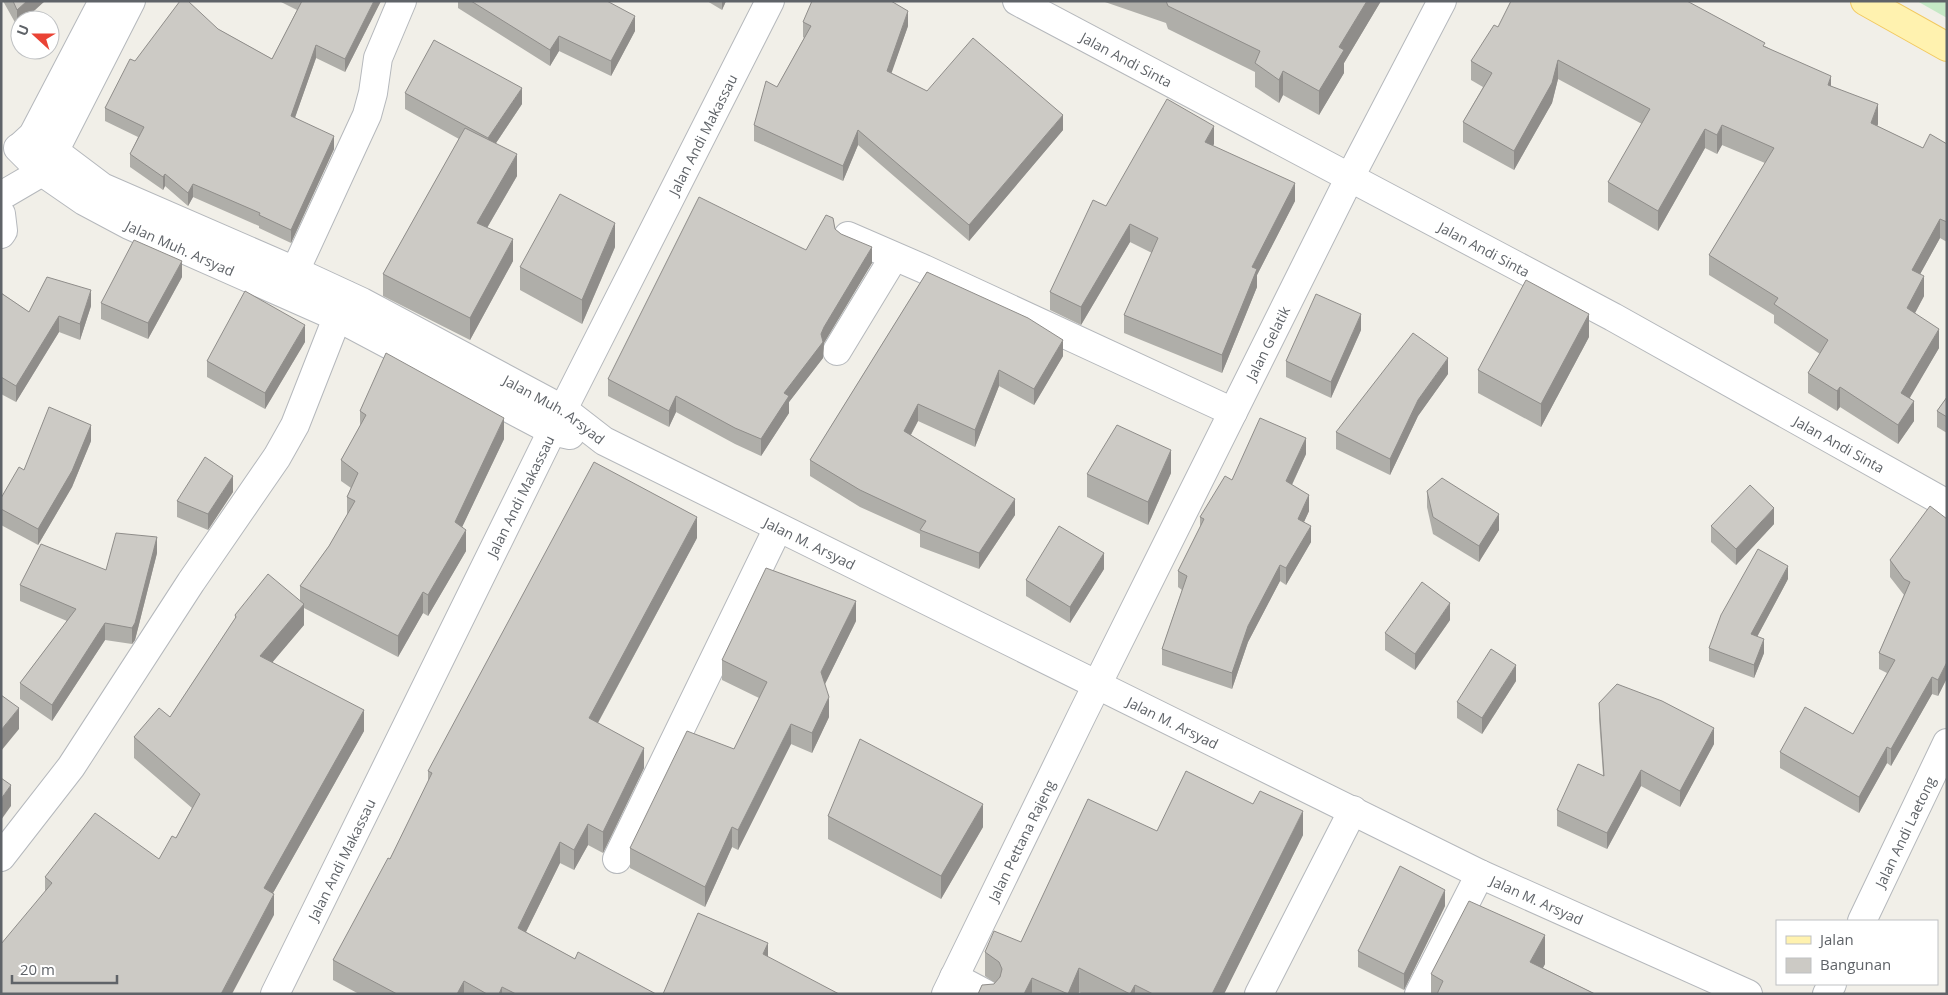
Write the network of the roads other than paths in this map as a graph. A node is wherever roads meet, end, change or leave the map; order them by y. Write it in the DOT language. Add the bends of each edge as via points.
graph roads {
  1 [pos="103,1"];
  2 [pos="131,1"];
  3 [pos="402,1"];
  4 [pos="770,1"];
  5 [pos="1017,1"];
  6 [pos="1442,1"];
  7 [pos="1865,1"];
  8 [pos="1947,47"];
  9 [pos="17,145"];
  10 [pos="48,162"];
  11 [pos="1349,179"];
  12 [pos="1,196"];
  13 [pos="1,214"];
  14 [pos="1,234"];
  15 [pos="848,236"];
  16 [pos="894,257"];
  17 [pos="295,271"];
  18 [pos="341,306"];
  19 [pos="837,351"];
  20 [pos="1233,412"];
  21 [pos="558,420"];
  22 [pos="604,441"];
  23 [pos="1947,504"];
  24 [pos="778,528"];
  25 [pos="1097,686"];
  26 [pos="1947,743"];
  27 [pos="1353,810"];
  28 [pos="1,858"];
  29 [pos="617,859"];
  30 [pos="1480,874"];
  31 [pos="1862,920"];
  32 [pos="950,986"];
  33 [pos="275,994"];
  34 [pos="986,994"];
  35 [pos="1259,994"];
  36 [pos="1419,994"];
  37 [pos="1748,994"];
  1 -- 9 [label="street"];
  2 -- 10 [label="street"];
  3 -- 17 [label="street" via="378,58 367,115"];
  4 -- 21 [label="street, Jalan Andi Makassau"];
  5 -- 11 [label="street, Jalan Andi Sinta"];
  6 -- 11 [label="street, Jalan Gelatik"];
  7 -- 8 [label="main road"];
  9 -- 10 [label="street, Jalan Muh. Arsyad"];
  10 -- 12 [label="street"];
  10 -- 17 [label="street, Jalan Muh. Arsyad"];
  10 -- 18 [label="street, Jalan Muh. Arsyad" via="84,201 129,225"];
  11 -- 20 [label="street, Jalan Gelatik"];
  11 -- 23 [label="street, Jalan Andi Sinta" via="1613,317"];
  13 -- 14 [label="street"];
  15 -- 16 [label="street"];
  16 -- 19 [label="street"];
  16 -- 20 [label="street"];
  17 -- 18 [label="street, Jalan Muh. Arsyad"];
  18 -- 21 [label="street, Jalan Muh. Arsyad"];
  18 -- 28 [label="street" via="295,425 277,457 71,767"];
  20 -- 25 [label="street, Jalan Gelatik"];
  21 -- 22 [label="street, Jalan Muh. Arsyad"];
  21 -- 33 [label="street, Jalan Andi Makassau"];
  22 -- 24 [label="street, Jalan M. Arsyad"];
  24 -- 25 [label="street, Jalan M. Arsyad"];
  24 -- 29 [label="street"];
  25 -- 27 [label="street, Jalan M. Arsyad"];
  25 -- 32 [label="street, Jalan Pettana Rajeng"];
  26 -- 31 [label="street, Jalan Andi Laetong"];
  27 -- 30 [label="street, Jalan M. Arsyad"];
  27 -- 35 [label="street"];
  30 -- 36 [label="street"];
  30 -- 37 [label="street, Jalan M. Arsyad"];
  32 -- 34 [label="street"];
}
